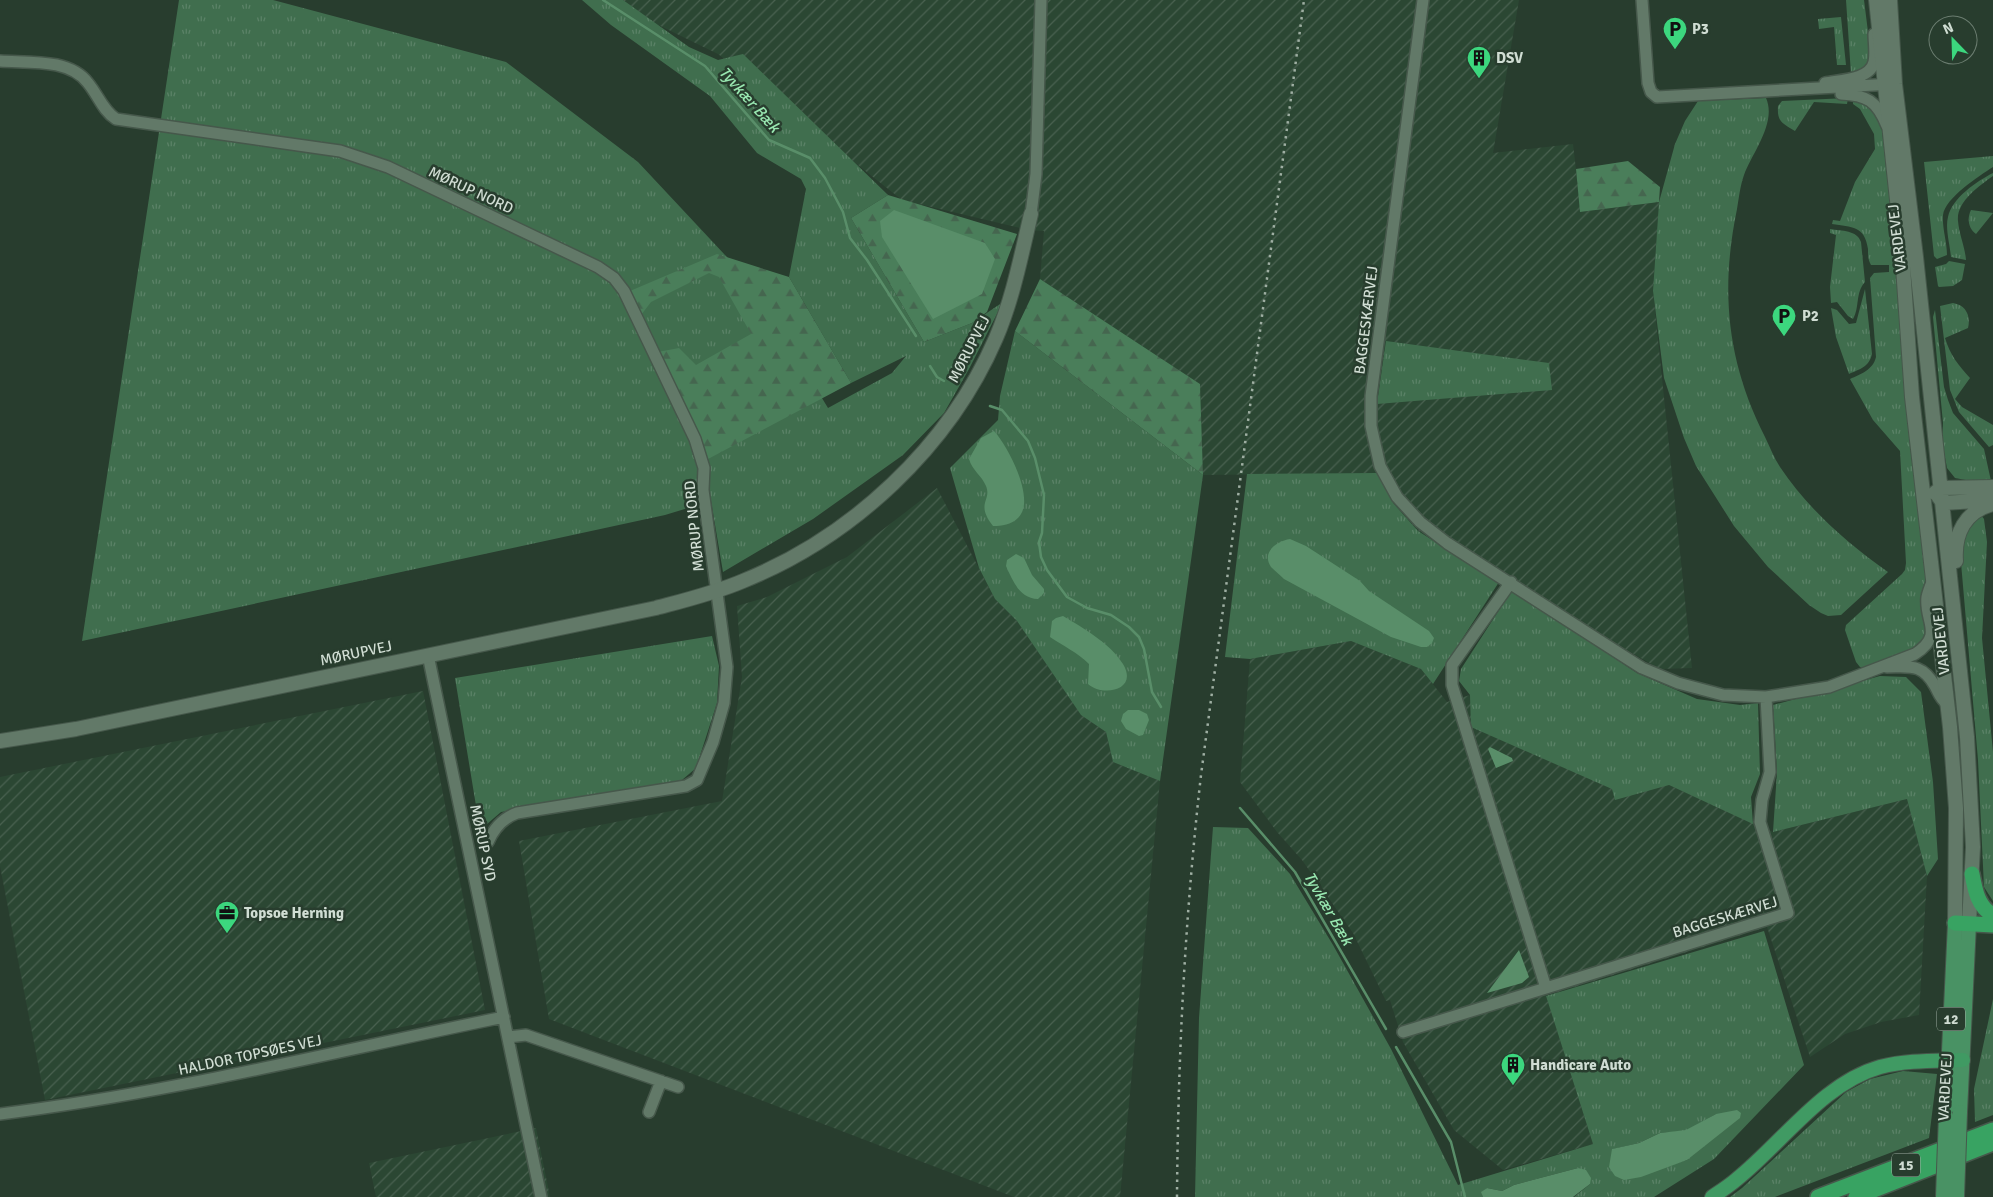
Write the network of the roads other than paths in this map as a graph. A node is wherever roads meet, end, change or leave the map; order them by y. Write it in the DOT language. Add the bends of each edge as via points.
graph roads {
  1 [pos="1041,0"];
  2 [pos="1423,0"];
  3 [pos="1642,0"];
  4 [pos="1876,0"];
  5 [pos="1890,0"];
  6 [pos="0,61"];
  7 [pos="1859,76"];
  8 [pos="1889,79"];
  9 [pos="1792,89"];
  10 [pos="1890,132"];
  11 [pos="1031,214"];
  12 [pos="1907,316"];
  13 [pos="1993,487"];
  14 [pos="1940,495"];
  15 [pos="1993,500"];
  16 [pos="1923,502"];
  17 [pos="1993,504"];
  18 [pos="1933,578"];
  19 [pos="1511,582"];
  20 [pos="717,591"];
  21 [pos="428,655"];
  22 [pos="1883,667"];
  23 [pos="1960,667"];
  24 [pos="1766,697"];
  25 [pos="1948,705"];
  26 [pos="0,741"];
  27 [pos="488,842"];
  28 [pos="1972,874"];
  29 [pos="1993,915"];
  30 [pos="1962,924"];
  31 [pos="1993,925"];
  32 [pos="1546,988"];
  33 [pos="504,1017"];
  34 [pos="1403,1032"];
  35 [pos="508,1037"];
  36 [pos="1956,1060"];
  37 [pos="661,1081"];
  38 [pos="678,1087"];
  39 [pos="649,1112"];
  40 [pos="1953,1113"];
  41 [pos="0,1114"];
  42 [pos="1993,1130"];
  43 [pos="1993,1144"];
  44 [pos="1993,1151"];
  45 [pos="541,1197"];
  46 [pos="1712,1197"];
  47 [pos="1818,1197"];
  48 [pos="1856,1197"];
  49 [pos="1879,1197"];
  50 [pos="1943,1197"];
  51 [pos="1957,1197"];
  1 -- 11 [label="street, MØRUPVEJ" via="1036,174"];
  2 -- 19 [label="street, BAGGESKÆRVEJ" via="1371,396 1371,426 1380,466 1397,497 1420,522 1447,543"];
  3 -- 9 [label="street, VARDEVEJ" via="1648,83 1651,92 1657,96"];
  4 -- 7 [label="street, VARDEVEJ" via="1874,63 1868,72"];
  4 -- 8 [label="street, VARDEVEJ"];
  5 -- 8 [label="street, VARDEVEJ"];
  6 -- 20 [label="street, MØRUP NORD" via="58,65 76,71 88,82 108,114 116,119 340,151 388,167 598,267 614,278 624,291 695,439 704,468 703,490"];
  7 -- 8 [label="street"];
  7 -- 9 [label="street, VARDEVEJ"];
  8 -- 9 [label="street, VARDEVEJ"];
  8 -- 10 [label="street, VARDEVEJ"];
  8 -- 14 [label="street, VARDEVEJ"];
  9 -- 10 [label="street, VARDEVEJ" via="1868,99 1878,108"];
  10 -- 12 [label="street, VARDEVEJ"];
  11 -- 20 [label="street, MØRUPVEJ" via="1014,289 995,338 950,418 912,464 869,506 832,533 771,569"];
  12 -- 14 [label="street" via="1932,487"];
  12 -- 16 [label="street, VARDEVEJ"];
  13 -- 14 [label="street"];
  14 -- 15 [label="street"];
  14 -- 16 [label="street"];
  14 -- 23 [label="street, VARDEVEJ"];
  16 -- 18 [label="street, VARDEVEJ"];
  17 -- 23 [label="street" via="1965,520 1955,548 1965,657"];
  18 -- 22 [label="street, BAGGESKÆRVEJ" via="1927,598 1932,632 1930,640 1915,654"];
  18 -- 25 [label="street, VARDEVEJ"];
  19 -- 24 [label="street, BAGGESKÆRVEJ" via="1642,668 1678,683 1723,694"];
  19 -- 32 [label="street" via="1452,665 1452,685"];
  20 -- 21 [label="street, MØRUPVEJ" via="656,608"];
  20 -- 27 [label="street" via="727,667 724,703 713,742 697,780 686,786 517,813 498,825"];
  21 -- 26 [label="street, MØRUPVEJ" via="76,729"];
  21 -- 33 [label="street, MØRUP SYD"];
  22 -- 24 [label="street, BAGGESKÆRVEJ" via="1829,687"];
  22 -- 25 [label="street, BAGGESKÆRVEJ" via="1906,666 1922,670"];
  23 -- 28 [label="street, VARDEVEJ" via="1967,737"];
  24 -- 32 [label="street, BAGGESKÆRVEJ" via="1770,772 1760,822 1788,914"];
  25 -- 30 [label="street, VARDEVEJ"];
  28 -- 29 [label="highway" via="1982,905"];
  28 -- 30 [label="street, VARDEVEJ"];
  30 -- 31 [label="highway"];
  30 -- 36 [label="main road, VARDEVEJ"];
  32 -- 34 [label="street, BAGGESKÆRVEJ"];
  33 -- 35 [label="street, MØRUP SYD"];
  33 -- 41 [label="street, HALDOR TOPSØES VEJ" via="183,1085"];
  35 -- 37 [label="street" via="526,1035"];
  35 -- 45 [label="street, MØRUP SYD"];
  36 -- 40 [label="main road, VARDEVEJ"];
  36 -- 46 [label="highway" via="1901,1062 1879,1067 1840,1086 1737,1180"];
  37 -- 38 [label="street"];
  37 -- 39 [label="street"];
  40 -- 50 [label="main road, VARDEVEJ, bridge"];
  40 -- 51 [label="main road, VARDEVEJ, bridge"];
  42 -- 47 [label="highway, 15"];
  43 -- 48 [label="highway, 15"];
  44 -- 49 [label="highway"];
}
